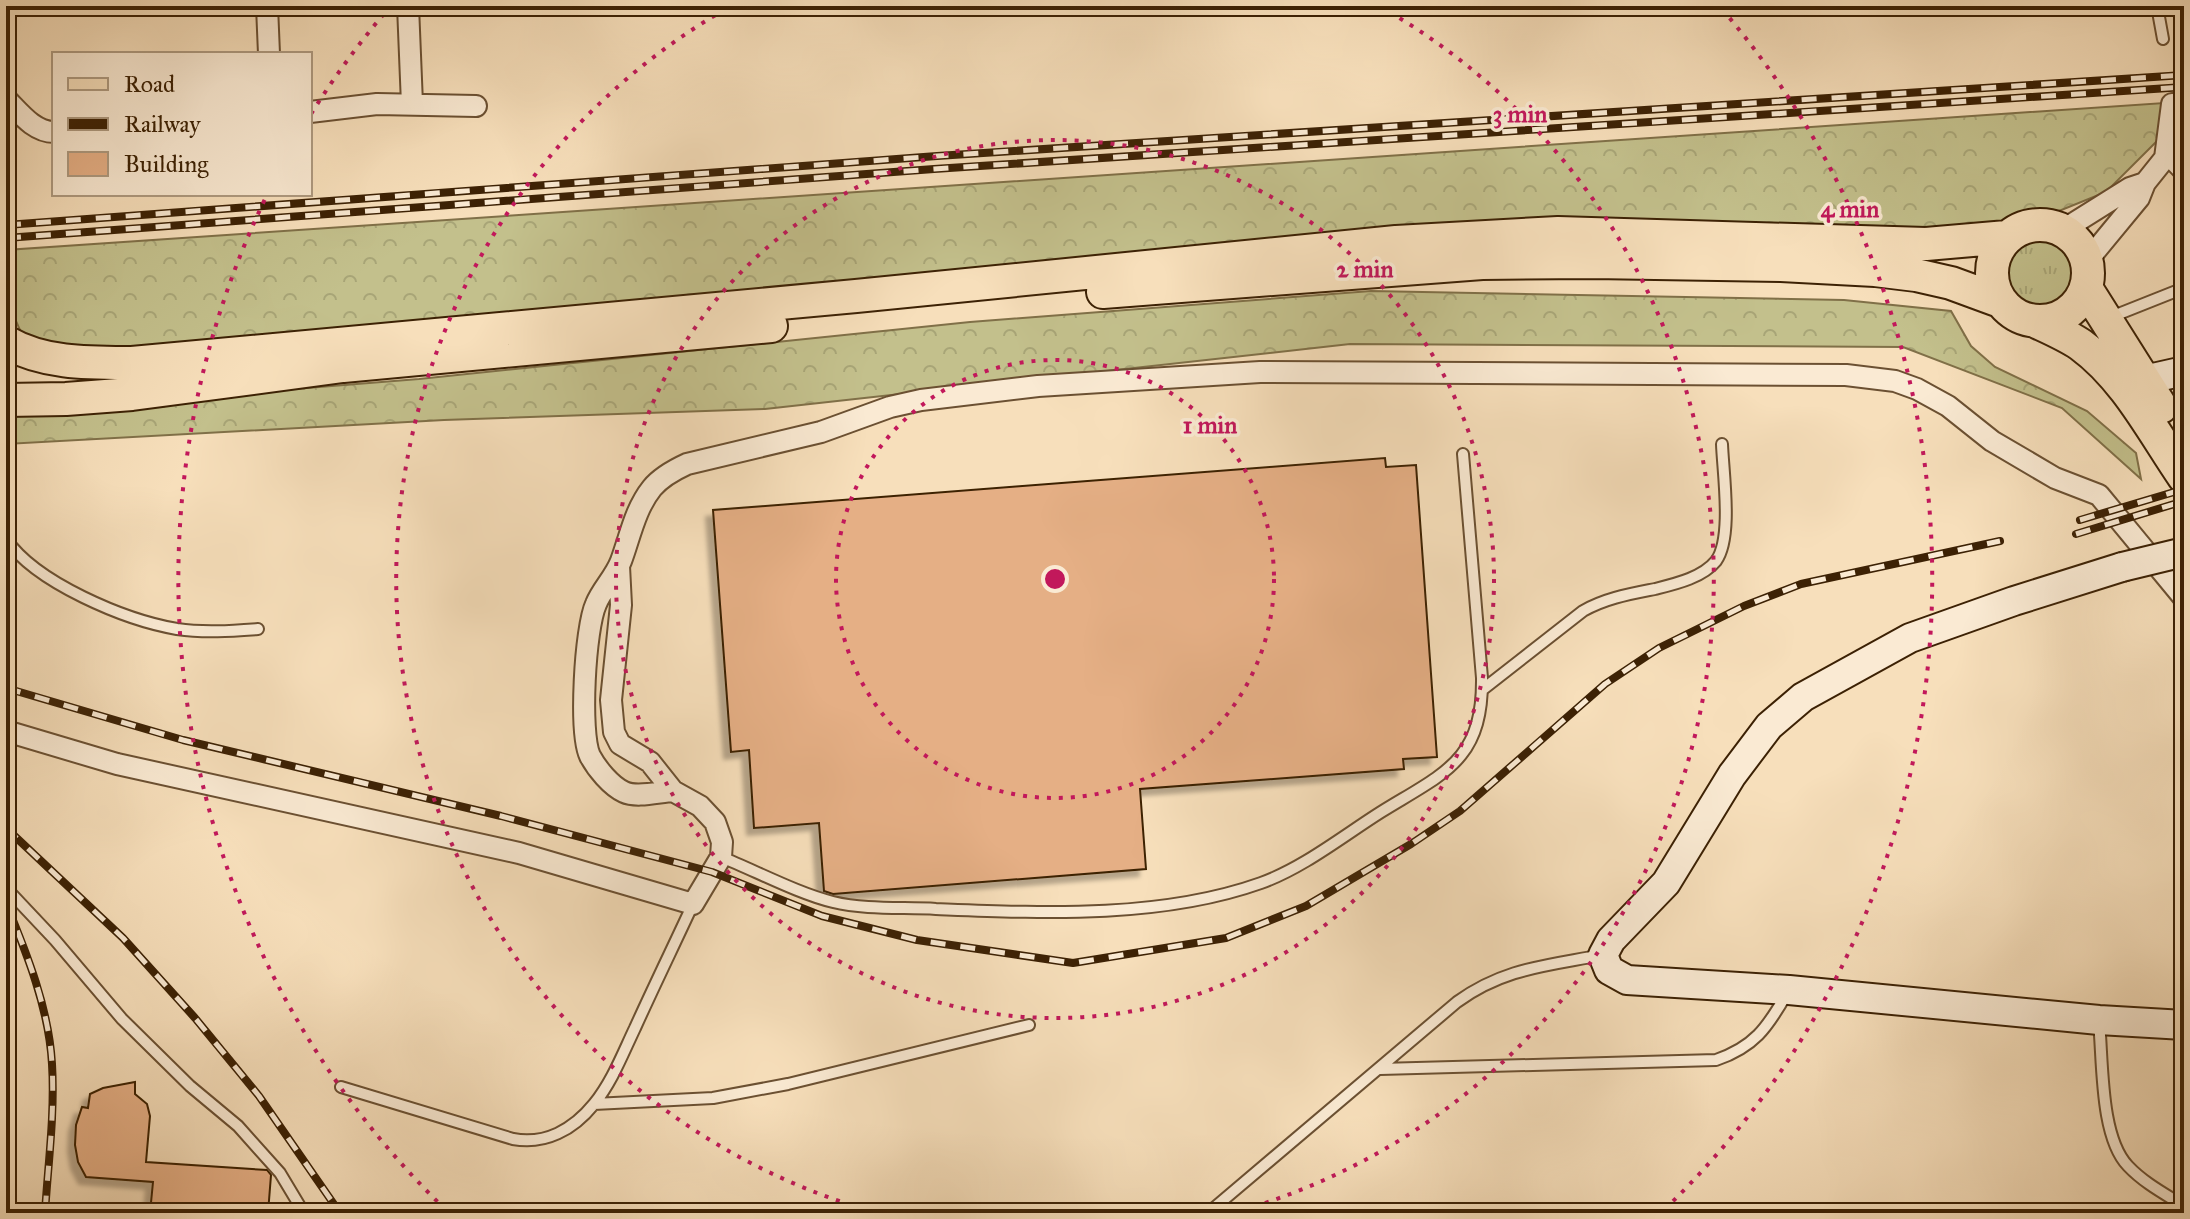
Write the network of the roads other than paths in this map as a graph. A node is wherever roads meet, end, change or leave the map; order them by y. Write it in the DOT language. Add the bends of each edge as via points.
graph roads {
  1 [pos="267,6"];
  2 [pos="408,6"];
  3 [pos="2157,7"];
  4 [pos="2184,9"];
  5 [pos="2163,39"];
  6 [pos="269,52"];
  7 [pos="6,99"];
  8 [pos="412,104"];
  9 [pos="2172,104"];
  10 [pos="476,106"];
  11 [pos="312,112"];
  12 [pos="52,132"];
  13 [pos="2165,158"];
  14 [pos="2184,178"];
  15 [pos="2145,183"];
  16 [pos="2063,230"];
  17 [pos="2007,237"];
  18 [pos="2086,274"];
  19 [pos="2184,288"];
  20 [pos="2000,301"];
  21 [pos="2106,319"];
  22 [pos="2037,322"];
  23 [pos="6,342"];
  24 [pos="2184,371"];
  25 [pos="2144,380"];
  26 [pos="6,400"];
  27 [pos="2184,443"];
  28 [pos="1722,444"];
  29 [pos="1463,454"];
  30 [pos="2184,477"];
  31 [pos="6,539"];
  32 [pos="2184,552"];
  33 [pos="619,566"];
  34 [pos="2184,598"];
  35 [pos="258,629"];
  36 [pos="1482,690"];
  37 [pos="6,731"];
  38 [pos="673,791"];
  39 [pos="721,857"];
  40 [pos="6,888"];
  41 [pos="693,904"];
  42 [pos="1603,955"];
  43 [pos="1789,990"];
  44 [pos="2099,1020"];
  45 [pos="1029,1025"];
  46 [pos="2184,1025"];
  47 [pos="1379,1069"];
  48 [pos="341,1087"];
  49 [pos="594,1104"];
  50 [pos="2184,1206"];
  51 [pos="304,1213"];
  52 [pos="1208,1213"];
  1 -- 6 [label="street"];
  2 -- 8 [label="street"];
  3 -- 4 [label="lane"];
  3 -- 5 [label="lane"];
  7 -- 12 [label="street" via="27,120"];
  8 -- 10 [label="street"];
  8 -- 11 [label="street"];
  9 -- 13 [label="street"];
  13 -- 14 [label="lane"];
  13 -- 15 [label="street"];
  15 -- 16 [label="street"];
  15 -- 18 [label="street"];
  16 -- 17 [label="main road" via="2025,227"];
  16 -- 18 [label="main road" via="2078,243"];
  17 -- 20 [label="main road" via="1991,268"];
  17 -- 23 [label="main road" via="1926,244 1558,233 1396,242 132,363 35,356"];
  18 -- 21 [label="main road"];
  18 -- 22 [label="main road" via="2079,302 2053,320"];
  19 -- 21 [label="lane"];
  20 -- 22 [label="main road" via="2022,319"];
  20 -- 26 [label="main road" via="1939,280 1875,270 1482,263 1085,293 343,366 132,394"];
  21 -- 25 [label="main road"];
  22 -- 30 [label="main road" via="2098,359"];
  24 -- 25 [label="street"];
  25 -- 27 [label="main road"];
  28 -- 36 [label="lane" via="1725,535 1718,559 1681,582 1600,601"];
  29 -- 36 [label="lane"];
  31 -- 35 [label="lane" via="17,556 94,605 177,629"];
  32 -- 42 [label="street, bridge" via="2122,567 1910,638 1803,697 1769,726 1732,775 1666,883"];
  33 -- 34 [label="street" via="640,505 669,473 921,400 1038,386 1260,372 1846,375 1917,389 2055,478 2099,495"];
  33 -- 38 [label="street" via="614,732 620,744 650,762"];
  33 -- 38 [label="street" via="595,605 588,642 588,747 597,766 624,792"];
  36 -- 39 [label="lane" via="1476,733 1459,759 1436,778 1264,882 1217,896 1114,910 1034,913 871,906 833,902"];
  37 -- 41 [label="street" via="117,764 519,853"];
  38 -- 39 [label="street" via="715,822"];
  39 -- 41 [label="street"];
  40 -- 51 [label="lane" via="122,1019 238,1126 280,1173"];
  41 -- 49 [label="lane"];
  42 -- 43 [label="street" via="1609,970 1627,980"];
  42 -- 47 [label="lane" via="1515,972 1481,985"];
  43 -- 44 [label="street"];
  43 -- 47 [label="lane" via="1754,1041 1716,1060"];
  44 -- 46 [label="street"];
  44 -- 50 [label="lane" via="2109,1133 2117,1153 2141,1179"];
  45 -- 49 [label="lane" via="713,1098"];
  47 -- 52 [label="lane"];
  48 -- 49 [label="lane" via="527,1142 554,1136"];
}
